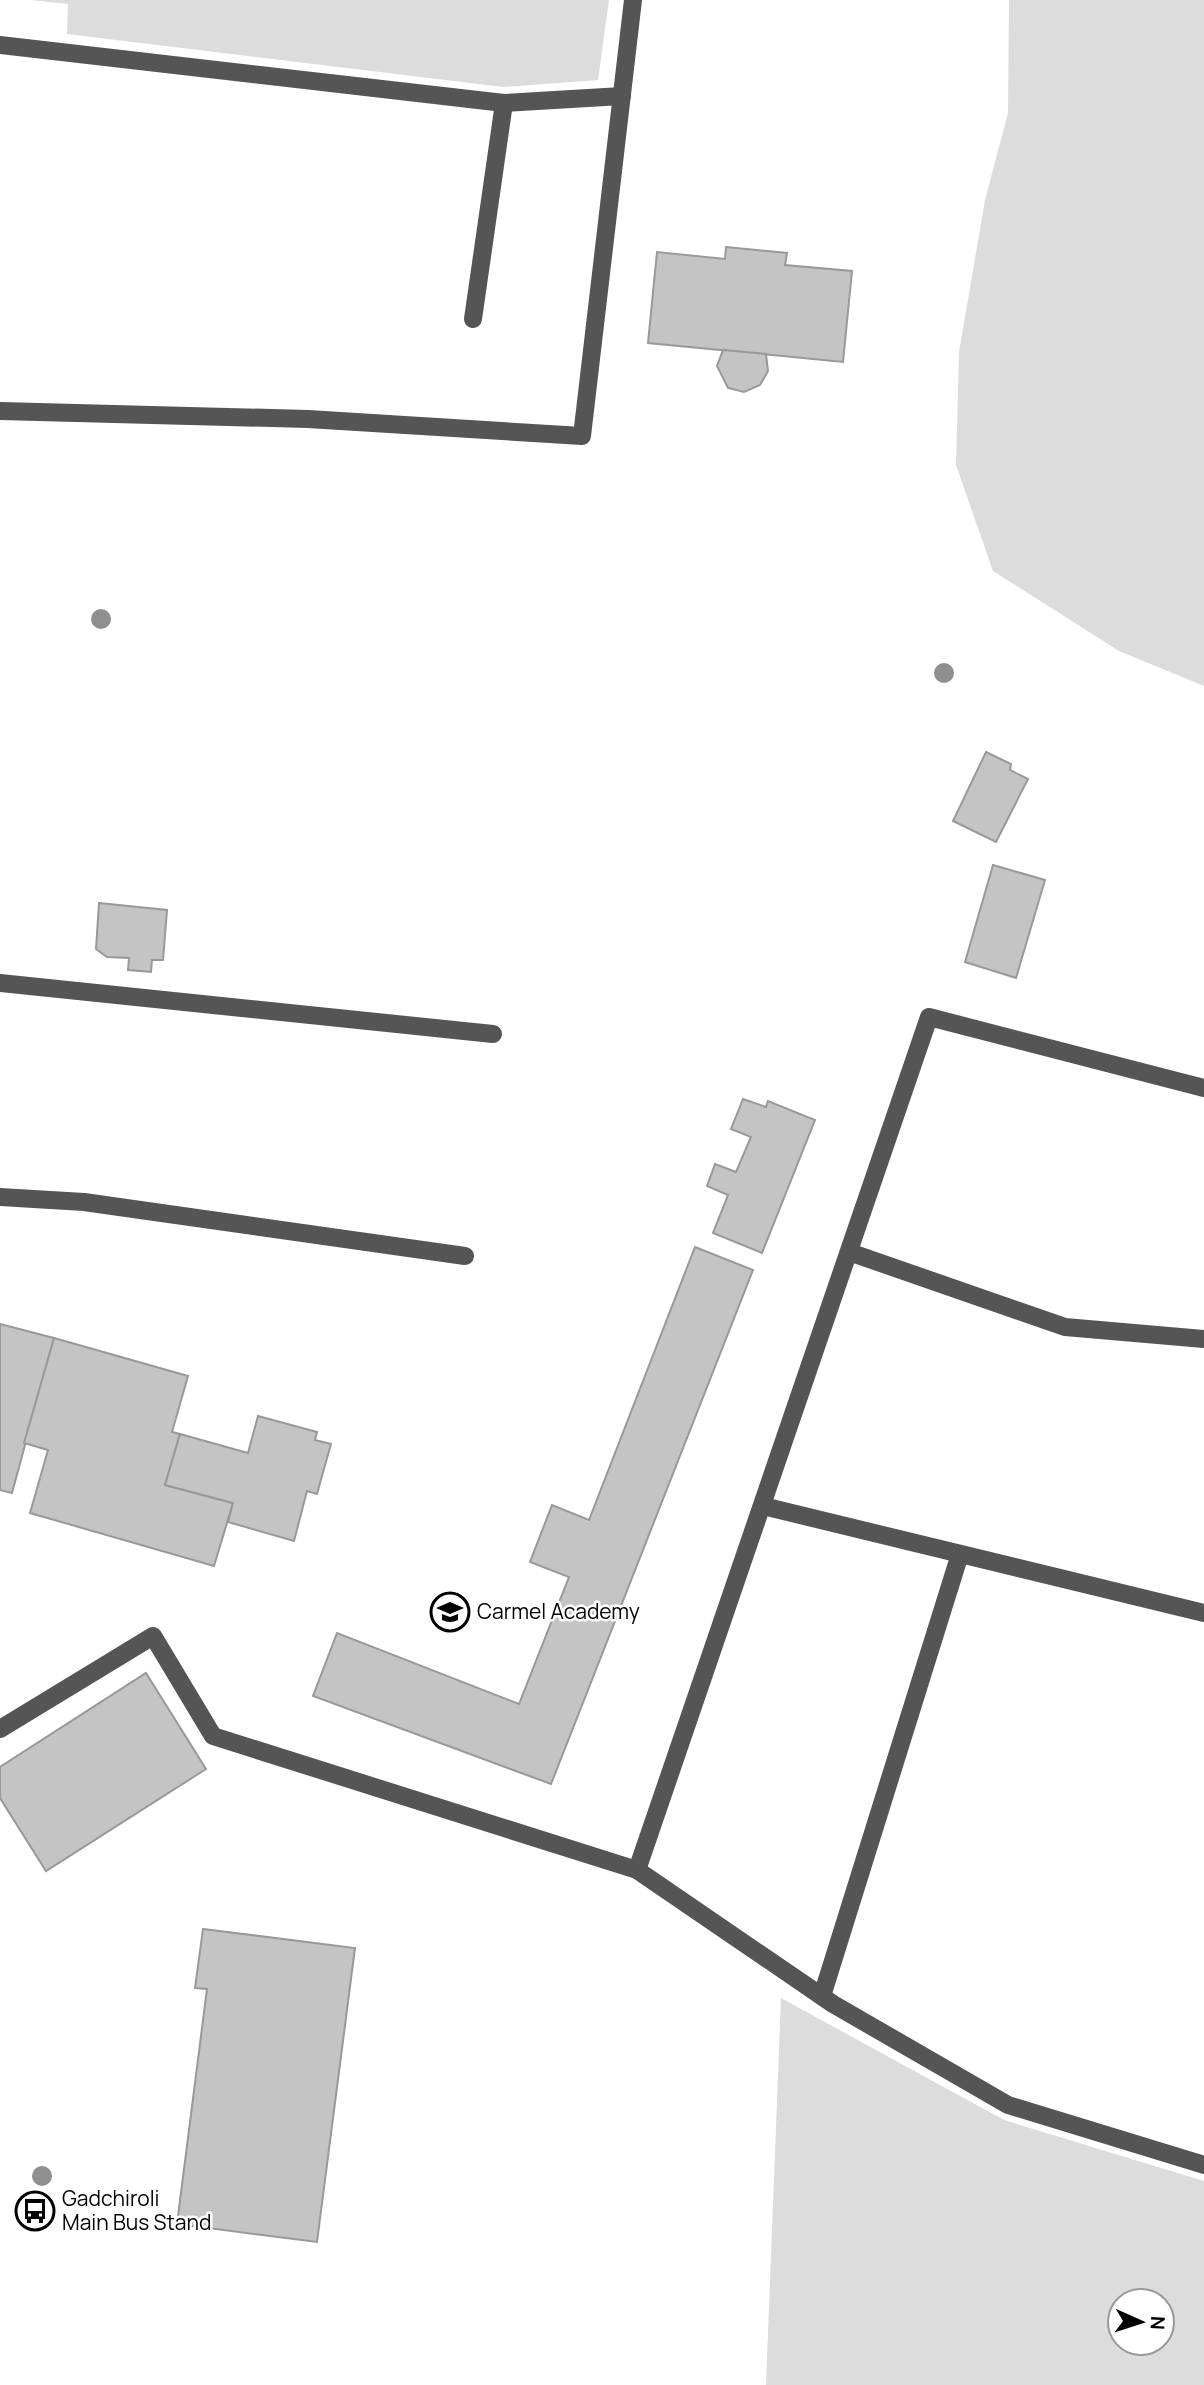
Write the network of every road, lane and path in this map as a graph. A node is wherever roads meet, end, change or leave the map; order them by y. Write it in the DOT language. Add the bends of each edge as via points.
graph roads {
  1 [pos="633,0"];
  2 [pos="0,45"];
  3 [pos="622,96"];
  4 [pos="504,103"];
  5 [pos="472,319"];
  6 [pos="0,411"];
  7 [pos="0,983"];
  8 [pos="493,1034"];
  9 [pos="1204,1088"];
  10 [pos="0,1197"];
  11 [pos="849,1252"];
  12 [pos="465,1256"];
  13 [pos="1204,1339"];
  14 [pos="763,1507"];
  15 [pos="960,1554"];
  16 [pos="1204,1613"];
  17 [pos="0,1729"];
  18 [pos="637,1870"];
  19 [pos="822,1996"];
  20 [pos="1204,2165"];
  1 -- 3 [label="street"];
  2 -- 4 [label="street"];
  3 -- 4 [label="street"];
  3 -- 6 [label="street" via="582,436 308,419"];
  4 -- 5 [label="street"];
  7 -- 8 [label="street"];
  9 -- 11 [label="street" via="929,1017"];
  10 -- 12 [label="street" via="84,1202"];
  11 -- 13 [label="street" via="1065,1326"];
  11 -- 14 [label="street"];
  14 -- 15 [label="street"];
  14 -- 18 [label="street"];
  15 -- 16 [label="street"];
  15 -- 19 [label="street"];
  17 -- 18 [label="street" via="153,1636 213,1736"];
  18 -- 19 [label="street"];
  19 -- 20 [label="street" via="1008,2105"];
}
